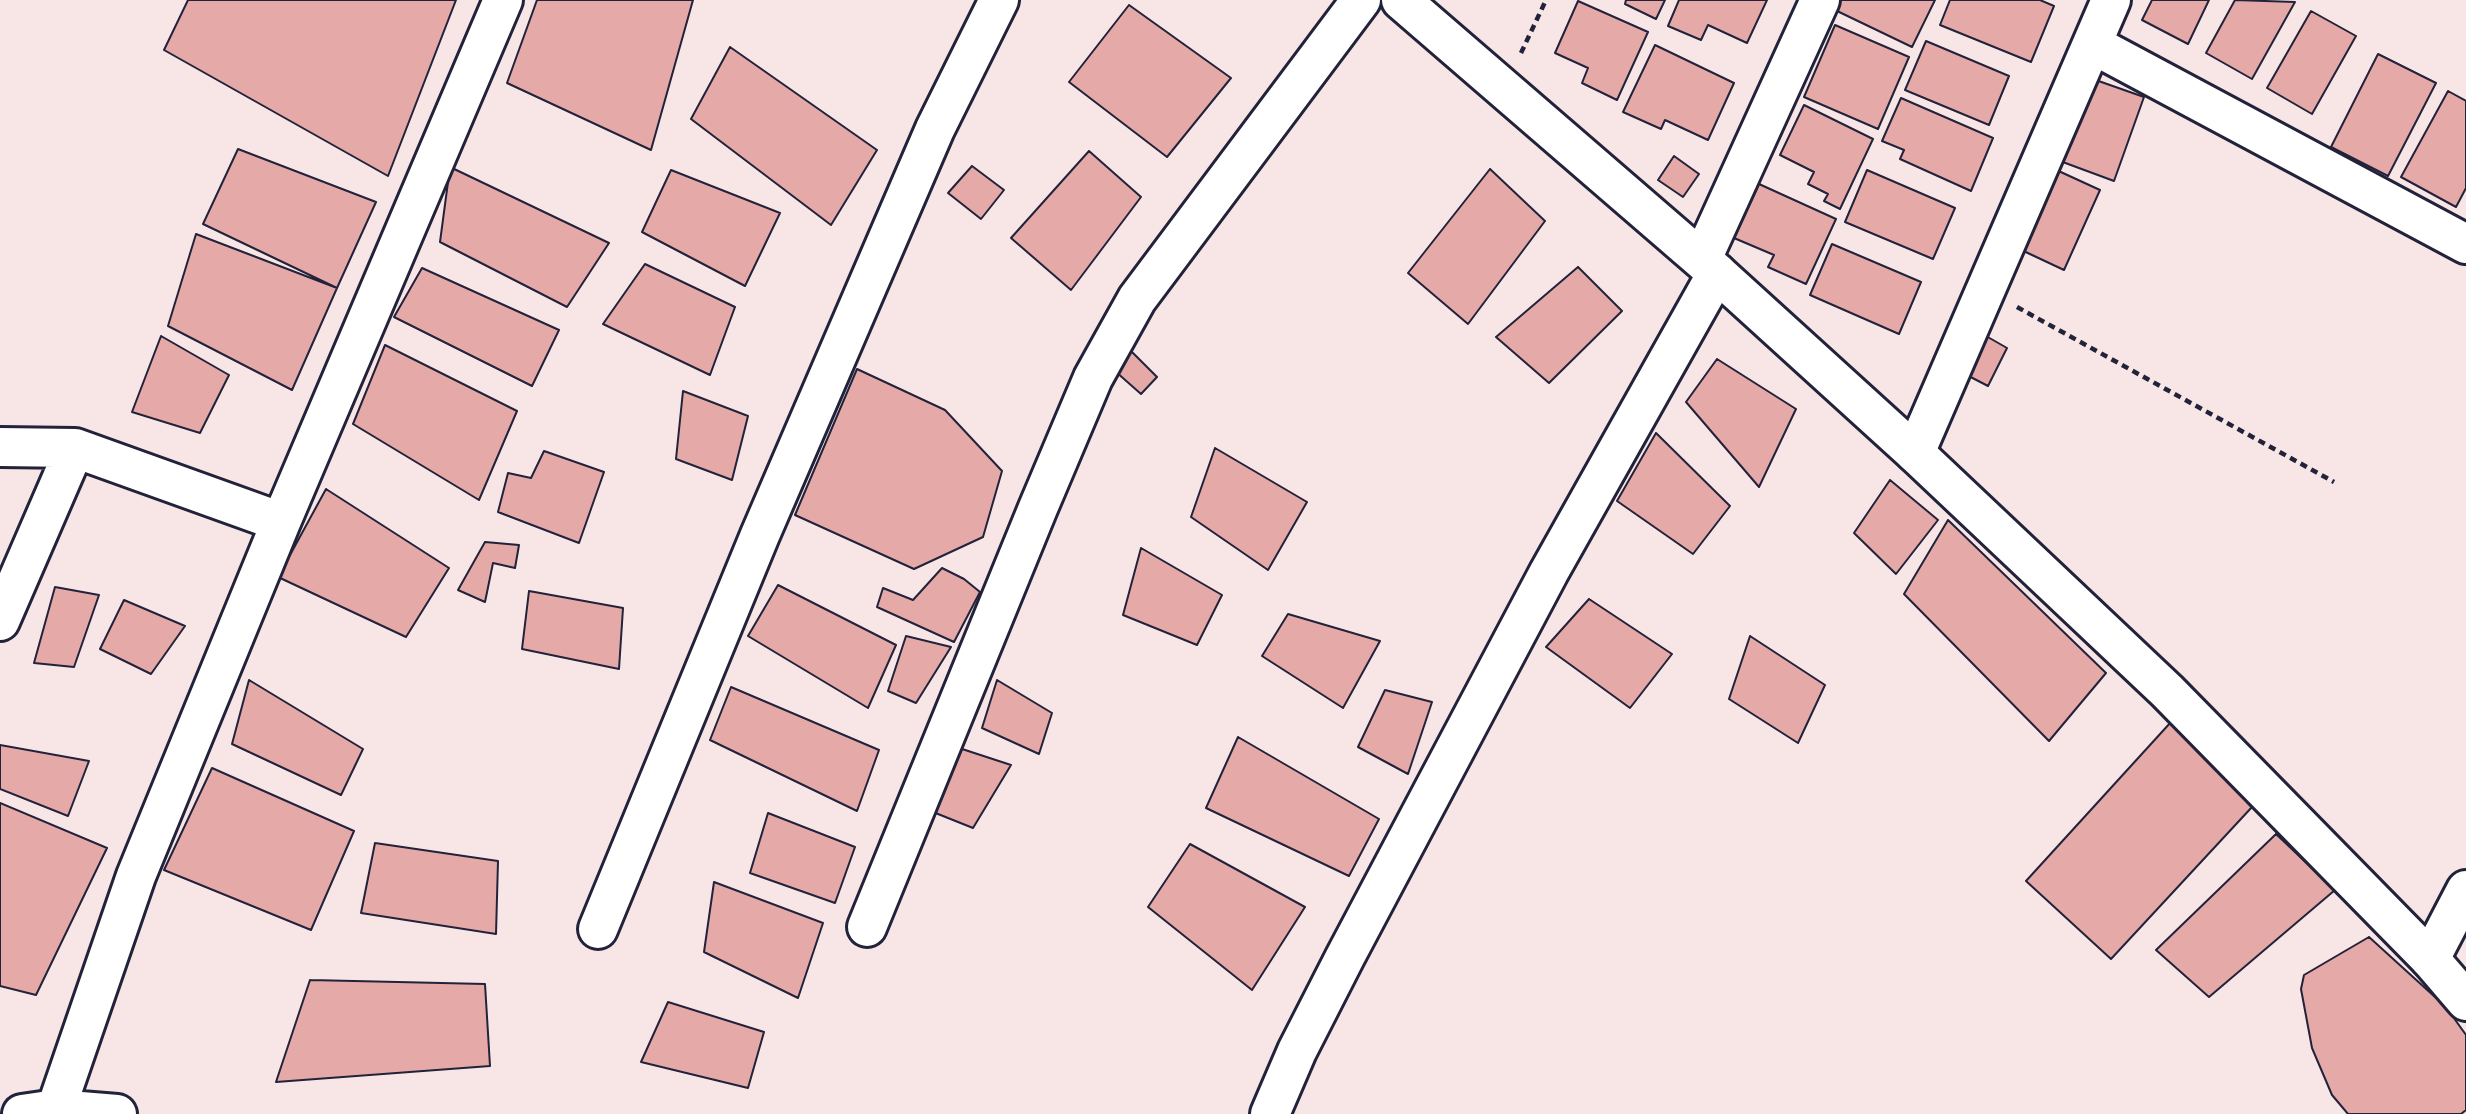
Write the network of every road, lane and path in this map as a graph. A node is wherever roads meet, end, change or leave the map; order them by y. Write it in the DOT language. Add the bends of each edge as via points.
graph roads {
  1 [pos="503,0"];
  2 [pos="999,0"];
  3 [pos="1361,0"];
  4 [pos="1401,0"];
  5 [pos="1546,0"];
  6 [pos="1820,0"];
  7 [pos="2111,0"];
  8 [pos="2092,44"];
  9 [pos="1505,89"];
  10 [pos="2466,244"];
  11 [pos="1709,266"];
  12 [pos="1986,290"];
  13 [pos="0,447"];
  14 [pos="75,447"];
  15 [pos="1915,453"];
  16 [pos="2334,482"];
  17 [pos="281,523"];
  18 [pos="0,621"];
  19 [pos="2466,890"];
  20 [pos="867,927"];
  21 [pos="597,929"];
  22 [pos="2430,960"];
  23 [pos="2466,1001"];
  24 [pos="39,1112"];
  25 [pos="117,1114"];
  26 [pos="1270,1114"];
  1 -- 17 [label="street"];
  2 -- 21 [label="street" via="935,129"];
  3 -- 20 [label="street" via="1137,299 1093,378"];
  4 -- 9 [label="street"];
  5 -- 9 [label="path"];
  6 -- 11 [label="street"];
  7 -- 8 [label="street"];
  8 -- 10 [label="street"];
  8 -- 12 [label="street"];
  9 -- 11 [label="street"];
  11 -- 15 [label="street"];
  11 -- 26 [label="street" via="1327,992"];
  12 -- 15 [label="street"];
  12 -- 16 [label="path"];
  13 -- 14 [label="street"];
  14 -- 17 [label="street"];
  14 -- 18 [label="street"];
  15 -- 22 [label="street" via="2167,691"];
  17 -- 24 [label="street"];
  19 -- 22 [label="street"];
  22 -- 23 [label="street"];
  24 -- 25 [label="street"];
}
